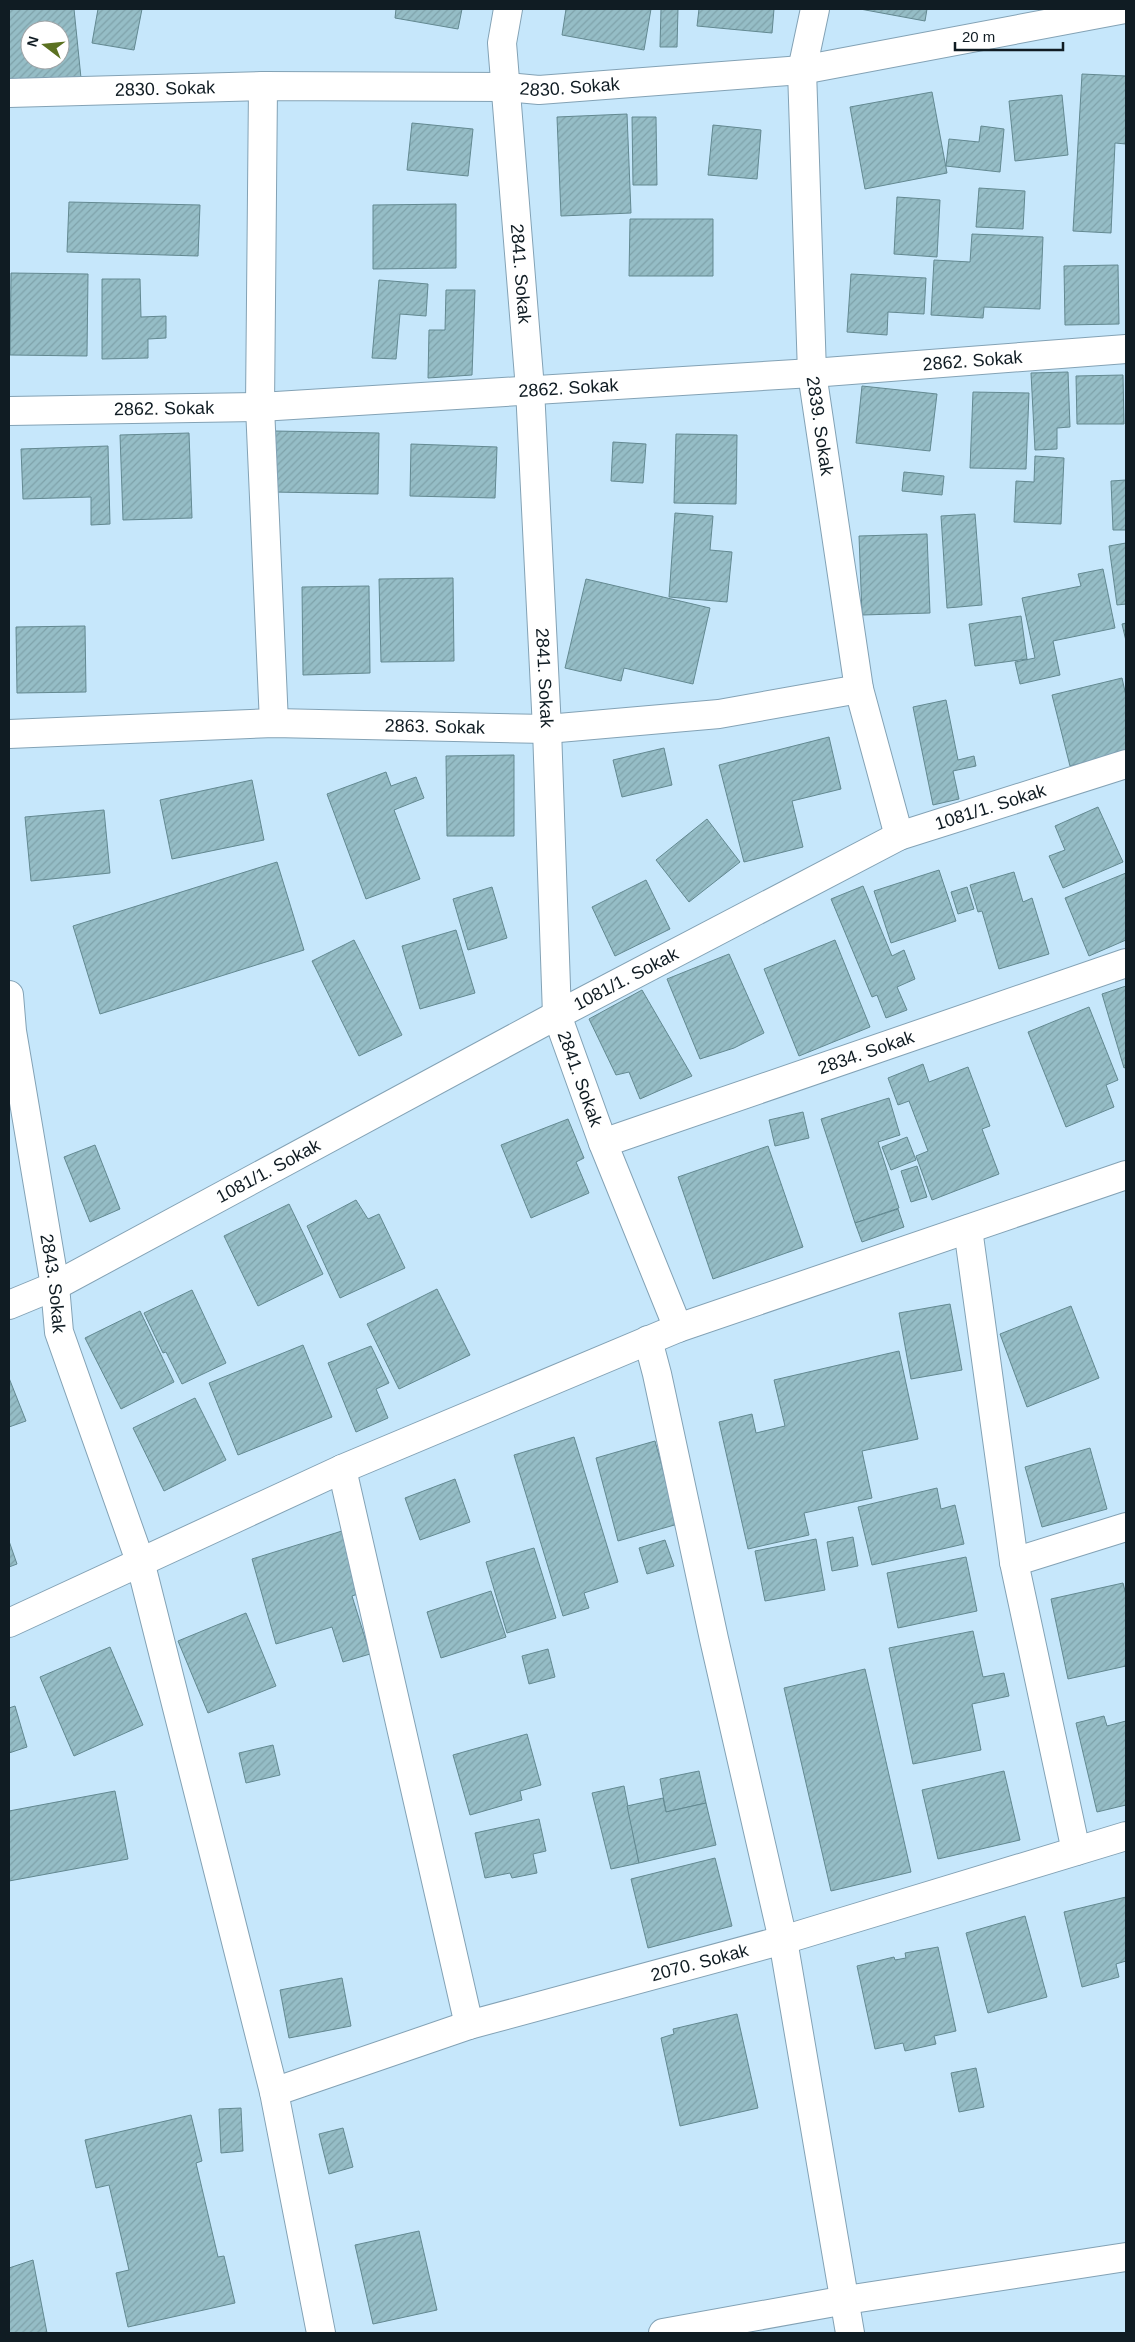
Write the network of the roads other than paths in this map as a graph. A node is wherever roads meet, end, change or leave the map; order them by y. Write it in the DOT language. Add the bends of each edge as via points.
graph roads {
  1 [pos="508,9"];
  2 [pos="815,9"];
  3 [pos="1121,9"];
  4 [pos="802,70"];
  5 [pos="263,86"];
  6 [pos="506,87"];
  7 [pos="9,94"];
  8 [pos="1126,348"];
  9 [pos="812,374"];
  10 [pos="530,389"];
  11 [pos="260,407"];
  12 [pos="9,411"];
  13 [pos="859,689"];
  14 [pos="274,723"];
  15 [pos="547,729"];
  16 [pos="9,734"];
  17 [pos="1126,764"];
  18 [pos="899,836"];
  19 [pos="1126,963"];
  20 [pos="9,995"];
  21 [pos="557,1016"];
  22 [pos="11,1031"];
  23 [pos="604,1143"];
  24 [pos="1126,1175"];
  25 [pos="968,1229"];
  26 [pos="55,1286"];
  27 [pos="9,1305"];
  28 [pos="678,1328"];
  29 [pos="648,1340"];
  30 [pos="342,1469"];
  31 [pos="1126,1527"];
  32 [pos="140,1562"];
  33 [pos="1014,1562"];
  34 [pos="9,1623"];
  35 [pos="1126,1836"];
  36 [pos="1076,1852"];
  37 [pos="783,1940"];
  38 [pos="469,2025"];
  39 [pos="274,2092"];
  40 [pos="1126,2257"];
  41 [pos="846,2300"];
  42 [pos="321,2333"];
  43 [pos="663,2333"];
  44 [pos="850,2333"];
  1 -- 6 [label="street, 2841. Sokak" via="502,43"];
  2 -- 4 [label="street, 2839. Sokak"];
  3 -- 4 [label="street, 2830. Sokak"];
  4 -- 6 [label="street, 2830. Sokak" via="538,90"];
  4 -- 9 [label="street, 2839. Sokak"];
  5 -- 6 [label="street, 2830. Sokak"];
  5 -- 7 [label="street, 2830. Sokak"];
  5 -- 11 [label="street"];
  6 -- 10 [label="street, 2841. Sokak"];
  8 -- 9 [label="street, 2862. Sokak"];
  9 -- 10 [label="street, 2862. Sokak"];
  9 -- 13 [label="street, 2839. Sokak"];
  10 -- 11 [label="street, 2862. Sokak"];
  10 -- 15 [label="street, 2841. Sokak"];
  11 -- 12 [label="street, 2862. Sokak"];
  11 -- 14 [label="street"];
  13 -- 15 [label="street, 2863. Sokak" via="719,714"];
  13 -- 18 [label="street, 2839. Sokak"];
  14 -- 15 [label="street, 2863. Sokak"];
  14 -- 16 [label="street, 2863. Sokak"];
  15 -- 21 [label="street, 2841. Sokak"];
  17 -- 18 [label="street, 1081/1. Sokak"];
  18 -- 21 [label="street, 1081/1. Sokak"];
  19 -- 23 [label="street, 2834. Sokak"];
  20 -- 22 [label="street, 2843. Sokak"];
  21 -- 23 [label="street, 2841. Sokak"];
  21 -- 26 [label="street, 1081/1. Sokak"];
  22 -- 26 [label="street, 2843. Sokak"];
  23 -- 28 [label="street, 2841. Sokak"];
  24 -- 25 [label="street"];
  25 -- 28 [label="street"];
  25 -- 33 [label="street"];
  26 -- 27 [label="street, 1081/1. Sokak"];
  26 -- 32 [label="street, 2843. Sokak" via="59,1332"];
  28 -- 29 [label="street"];
  29 -- 30 [label="street"];
  29 -- 37 [label="street"];
  30 -- 32 [label="street"];
  30 -- 38 [label="street"];
  31 -- 33 [label="street"];
  32 -- 34 [label="street"];
  32 -- 39 [label="street, 2843. Sokak"];
  33 -- 36 [label="street"];
  35 -- 36 [label="street, 2070. Sokak"];
  36 -- 37 [label="street, 2070. Sokak"];
  37 -- 38 [label="street, 2070. Sokak"];
  37 -- 41 [label="street"];
  38 -- 39 [label="street, 2070. Sokak"];
  39 -- 42 [label="street, 2843. Sokak"];
  40 -- 41 [label="street"];
  41 -- 43 [label="street"];
  41 -- 44 [label="street"];
}
